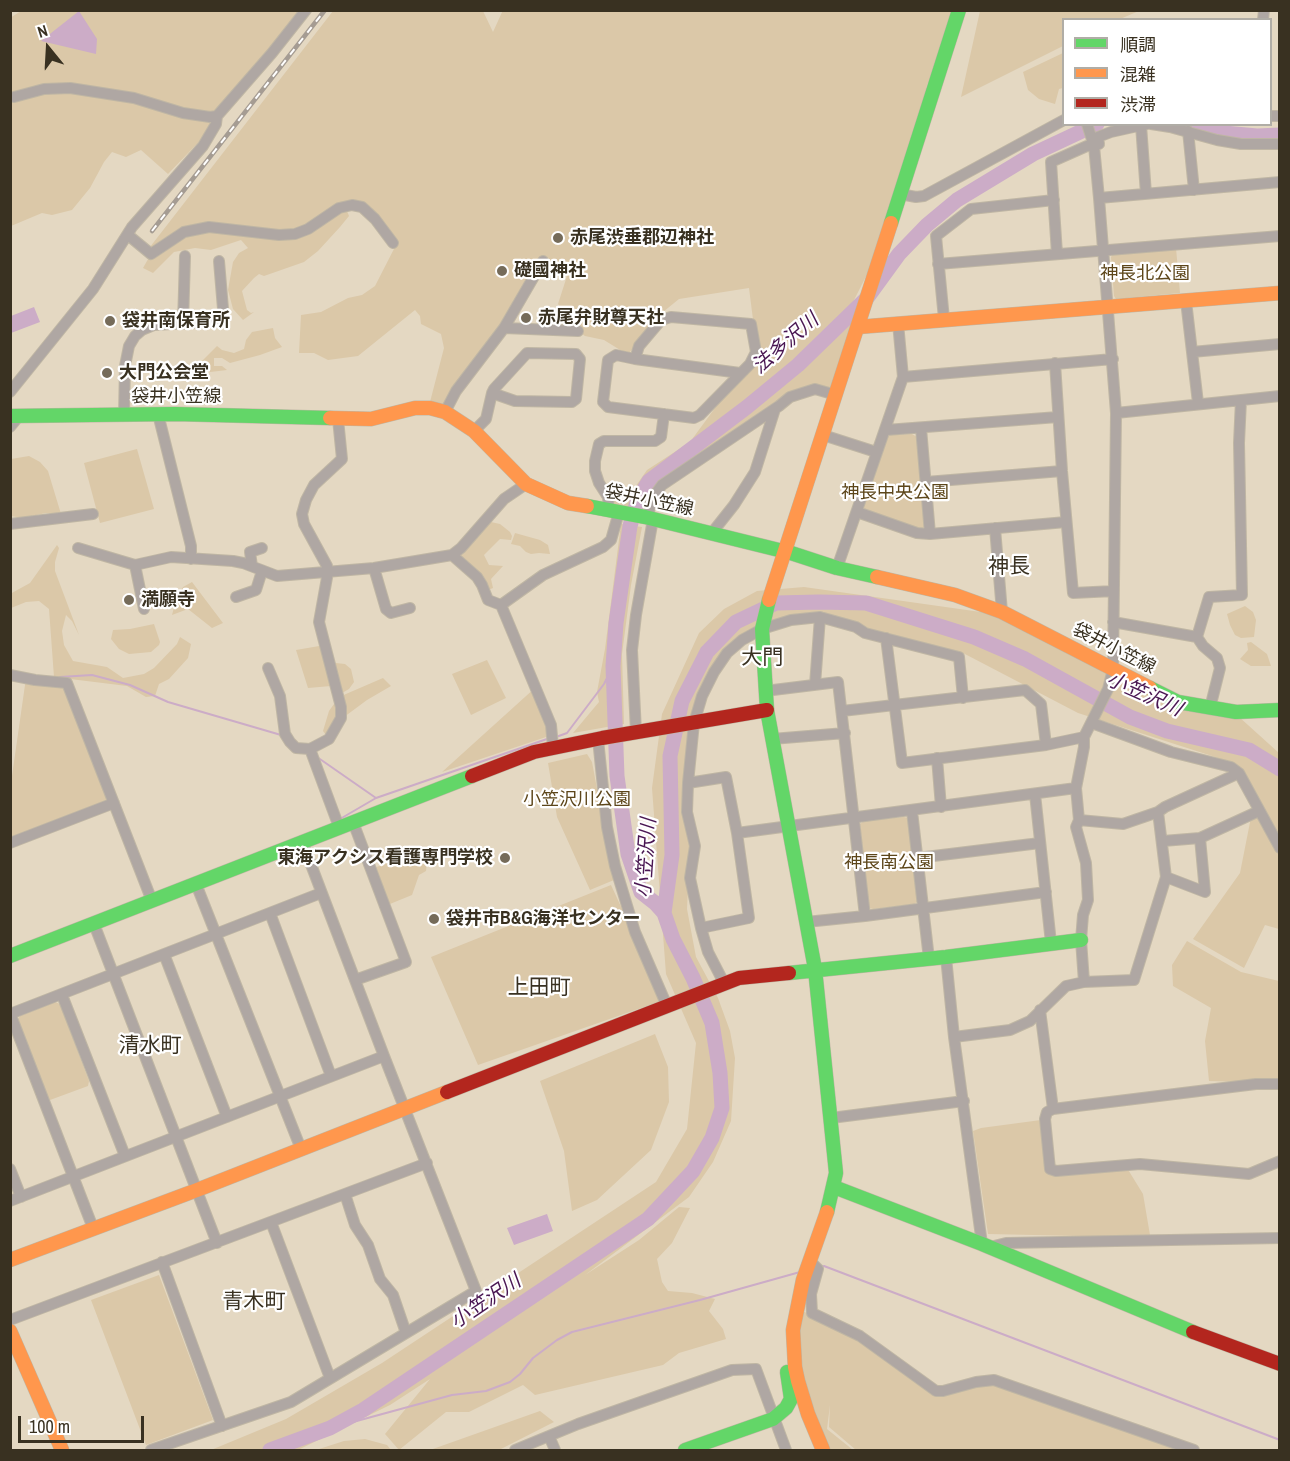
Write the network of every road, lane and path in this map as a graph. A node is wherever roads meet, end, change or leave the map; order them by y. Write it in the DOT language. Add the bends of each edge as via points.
graph roads {
  1 [pos="306,10"];
  2 [pos="959,10"];
  3 [pos="14,98"];
  4 [pos="217,116"];
  5 [pos="1062,121"];
  6 [pos="1089,126"];
  7 [pos="1141,126"];
  8 [pos="1146,126"];
  9 [pos="1153,126"];
  10 [pos="1188,131"];
  11 [pos="1280,144"];
  12 [pos="1094,146"];
  13 [pos="1280,182"];
  14 [pos="1194,190"];
  15 [pos="900,194"];
  16 [pos="1146,194"];
  17 [pos="1100,198"];
  18 [pos="1054,200"];
  19 [pos="128,235"];
  20 [pos="1280,236"];
  21 [pos="393,243"];
  22 [pos="1103,250"];
  23 [pos="1057,254"];
  24 [pos="185,256"];
  25 [pos="219,261"];
  26 [pos="543,261"];
  27 [pos="939,264"];
  28 [pos="1280,293"];
  29 [pos="1186,301"];
  30 [pos="1108,306"];
  31 [pos="944,319"];
  32 [pos="898,323"];
  33 [pos="183,324"];
  34 [pos="858,327"];
  35 [pos="504,328"];
  36 [pos="578,331"];
  37 [pos="1280,344"];
  38 [pos="1192,352"];
  39 [pos="1113,359"];
  40 [pos="635,360"];
  41 [pos="1056,363"];
  42 [pos="740,373"];
  43 [pos="903,377"];
  44 [pos="10,392"];
  45 [pos="492,393"];
  46 [pos="836,396"];
  47 [pos="1280,396"];
  48 [pos="1241,400"];
  49 [pos="1198,404"];
  50 [pos="775,409"];
  51 [pos="445,412"];
  52 [pos="1116,412"];
  53 [pos="158,414"];
  54 [pos="664,414"];
  55 [pos="124,415"];
  56 [pos="1058,417"];
  57 [pos="338,419"];
  58 [pos="13,420"];
  59 [pos="921,428"];
  60 [pos="886,430"];
  61 [pos="474,431"];
  62 [pos="823,435"];
  63 [pos="876,452"];
  64 [pos="1062,471"];
  65 [pos="926,482"];
  66 [pos="526,483"];
  67 [pos="617,512"];
  68 [pos="857,512"];
  69 [pos="93,514"];
  70 [pos="649,518"];
  71 [pos="1066,522"];
  72 [pos="10,524"];
  73 [pos="995,528"];
  74 [pos="711,534"];
  75 [pos="930,534"];
  76 [pos="78,548"];
  77 [pos="262,548"];
  78 [pos="784,552"];
  79 [pos="452,555"];
  80 [pos="191,559"];
  81 [pos="135,565"];
  82 [pos="374,568"];
  83 [pos="837,568"];
  84 [pos="257,569"];
  85 [pos="328,572"];
  86 [pos="1114,591"];
  87 [pos="236,597"];
  88 [pos="501,605"];
  89 [pos="410,608"];
  90 [pos="144,609"];
  91 [pos="1002,612"];
  92 [pos="820,617"];
  93 [pos="1113,622"];
  94 [pos="763,627"];
  95 [pos="1197,637"];
  96 [pos="886,638"];
  97 [pos="268,668"];
  98 [pos="1113,669"];
  99 [pos="10,675"];
  100 [pos="815,685"];
  101 [pos="765,691"];
  102 [pos="963,698"];
  103 [pos="894,706"];
  104 [pos="1210,708"];
  105 [pos="767,710"];
  106 [pos="1280,710"];
  107 [pos="842,711"];
  108 [pos="1093,721"];
  109 [pos="692,723"];
  110 [pos="632,733"];
  111 [pos="845,733"];
  112 [pos="1084,737"];
  113 [pos="600,738"];
  114 [pos="772,739"];
  115 [pos="1046,745"];
  116 [pos="553,747"];
  117 [pos="310,749"];
  118 [pos="937,758"];
  119 [pos="1239,773"];
  120 [pos="688,783"];
  121 [pos="1076,788"];
  122 [pos="1035,794"];
  123 [pos="114,803"];
  124 [pos="941,807"];
  125 [pos="912,811"];
  126 [pos="1259,811"];
  127 [pos="1158,812"];
  128 [pos="855,818"];
  129 [pos="1079,820"];
  130 [pos="353,822"];
  131 [pos="787,825"];
  132 [pos="339,827"];
  133 [pos="737,833"];
  134 [pos="1200,838"];
  135 [pos="302,841"];
  136 [pos="1163,841"];
  137 [pos="10,843"];
  138 [pos="1040,843"];
  139 [pos="1280,848"];
  140 [pos="917,858"];
  141 [pos="1166,877"];
  142 [pos="196,884"];
  143 [pos="1046,892"];
  144 [pos="321,893"];
  145 [pos="152,901"];
  146 [pos="923,907"];
  147 [pos="270,913"];
  148 [pos="866,916"];
  149 [pos="806,922"];
  150 [pos="94,924"];
  151 [pos="701,928"];
  152 [pos="216,933"];
  153 [pos="1081,940"];
  154 [pos="1051,943"];
  155 [pos="164,954"];
  156 [pos="10,956"];
  157 [pos="946,957"];
  158 [pos="929,959"];
  159 [pos="815,969"];
  160 [pos="113,973"];
  161 [pos="355,980"];
  162 [pos="1084,982"];
  163 [pos="719,985"];
  164 [pos="62,995"];
  165 [pos="669,1005"];
  166 [pos="1040,1010"];
  167 [pos="11,1014"];
  168 [pos="954,1037"];
  169 [pos="384,1056"];
  170 [pos="331,1077"];
  171 [pos="1280,1084"];
  172 [pos="281,1096"];
  173 [pos="964,1101"];
  174 [pos="404,1108"];
  175 [pos="1053,1110"];
  176 [pos="227,1117"];
  177 [pos="831,1118"];
  178 [pos="177,1136"];
  179 [pos="300,1149"];
  180 [pos="125,1156"];
  181 [pos="1280,1161"];
  182 [pos="427,1163"];
  183 [pos="10,1169"];
  184 [pos="73,1177"];
  185 [pos="834,1187"];
  186 [pos="197,1190"];
  187 [pos="345,1194"];
  188 [pos="16,1199"];
  189 [pos="271,1222"];
  190 [pos="93,1228"];
  191 [pos="1280,1238"];
  192 [pos="217,1243"];
  193 [pos="986,1245"];
  194 [pos="10,1260"];
  195 [pos="810,1261"];
  196 [pos="162,1263"];
  197 [pos="10,1320"];
  198 [pos="10,1331"];
  199 [pos="406,1333"];
  200 [pos="794,1341"];
  201 [pos="1280,1364"];
  202 [pos="330,1378"];
  203 [pos="773,1419"];
  204 [pos="222,1426"];
  205 [pos="549,1436"];
  206 [pos="62,1450"];
  207 [pos="151,1450"];
  208 [pos="515,1450"];
  209 [pos="555,1450"];
  210 [pos="685,1450"];
  211 [pos="786,1450"];
  212 [pos="823,1450"];
  213 [pos="1194,1450"];
  1 -- 4 [label="street"];
  2 -- 15 [label="street"];
  3 -- 4 [label="street" via="44,89 70,88 134,98 183,113"];
  4 -- 19 [label="street" via="203,146"];
  5 -- 15 [label="street" via="924,196"];
  6 -- 12 [label="street"];
  7 -- 12 [label="street" via="1098,137 1099,144"];
  8 -- 16 [label="street"];
  9 -- 10 [label="street"];
  10 -- 11 [label="street" via="1241,144"];
  10 -- 14 [label="street"];
  12 -- 17 [label="street"];
  12 -- 18 [label="street" via="1051,162"];
  13 -- 14 [label="street"];
  14 -- 16 [label="street"];
  15 -- 34 [label="street"];
  16 -- 17 [label="street"];
  17 -- 22 [label="street"];
  18 -- 23 [label="street"];
  18 -- 27 [label="street" via="971,209 936,236"];
  19 -- 21 [label="street" via="151,254 184,232 209,227 295,234 339,208 352,205 362,207 375,219"];
  19 -- 44 [label="street" via="93,289"];
  20 -- 22 [label="street"];
  22 -- 23 [label="street"];
  22 -- 30 [label="street"];
  23 -- 27 [label="street"];
  24 -- 33 [label="street"];
  25 -- 33 [label="street" via="224,321"];
  26 -- 35 [label="street"];
  27 -- 31 [label="street"];
  28 -- 29 [label="street"];
  29 -- 30 [label="street"];
  29 -- 38 [label="street"];
  30 -- 31 [label="street"];
  30 -- 39 [label="street"];
  31 -- 32 [label="street"];
  32 -- 34 [label="street"];
  32 -- 43 [label="street"];
  33 -- 55 [label="street" via="154,325 135,336 125,366"];
  34 -- 46 [label="street"];
  35 -- 36 [label="street"];
  35 -- 51 [label="street" via="456,391"];
  37 -- 38 [label="street"];
  38 -- 49 [label="street"];
  39 -- 41 [label="street"];
  39 -- 52 [label="street"];
  40 -- 42 [label="street"];
  40 -- 42 [label="street" via="639,346 661,321 671,317 751,324 756,352"];
  40 -- 54 [label="street" via="616,356 608,360 603,402 608,407"];
  41 -- 43 [label="street"];
  41 -- 56 [label="street"];
  42 -- 54 [label="street" via="700,415 694,418"];
  43 -- 60 [label="street"];
  45 -- 45 [label="street" via="515,401 572,402 576,399 580,359 576,354 527,353"];
  45 -- 61 [label="street" via="486,419"];
  46 -- 50 [label="street" via="815,389 792,396"];
  46 -- 62 [label="street"];
  47 -- 48 [label="street"];
  48 -- 49 [label="street"];
  48 -- 95 [label="street" via="1242,595 1209,597"];
  49 -- 52 [label="street"];
  50 -- 70 [label="street" via="662,485 651,500"];
  50 -- 74 [label="street" via="755,472"];
  51 -- 57 [label="street, 袋井小笠線" via="415,408 371,419"];
  51 -- 61 [label="street, 袋井小笠線"];
  52 -- 86 [label="street"];
  53 -- 55 [label="street, 袋井小笠線"];
  53 -- 57 [label="street, 袋井小笠線"];
  53 -- 80 [label="street"];
  54 -- 67 [label="street" via="661,437 655,441 600,444 595,471"];
  55 -- 58 [label="street, 袋井小笠線"];
  56 -- 59 [label="street"];
  56 -- 64 [label="street"];
  57 -- 85 [label="street" via="342,459 314,485 302,514"];
  59 -- 60 [label="street"];
  59 -- 65 [label="street"];
  60 -- 63 [label="street"];
  61 -- 66 [label="street, 袋井小笠線"];
  62 -- 63 [label="street"];
  62 -- 78 [label="street"];
  63 -- 68 [label="street"];
  64 -- 65 [label="street"];
  64 -- 71 [label="street"];
  65 -- 75 [label="street"];
  66 -- 67 [label="street, 袋井小笠線" via="568,502"];
  66 -- 79 [label="street" via="504,499"];
  67 -- 70 [label="street, 袋井小笠線"];
  67 -- 88 [label="street" via="611,540 603,547 543,575"];
  68 -- 75 [label="street"];
  68 -- 83 [label="street"];
  69 -- 72 [label="street"];
  70 -- 74 [label="street, 袋井小笠線"];
  70 -- 110 [label="street" via="632,650"];
  71 -- 73 [label="street"];
  71 -- 86 [label="street" via="1073,593"];
  73 -- 75 [label="street"];
  73 -- 91 [label="street"];
  74 -- 78 [label="street, 袋井小笠線"];
  76 -- 81 [label="street"];
  77 -- 84 [label="street" via="250,552"];
  78 -- 83 [label="street, 袋井小笠線"];
  78 -- 94 [label="street"];
  79 -- 82 [label="street"];
  79 -- 88 [label="street" via="477,577 488,600"];
  80 -- 81 [label="street" via="171,557"];
  80 -- 84 [label="street" via="233,561"];
  81 -- 90 [label="street"];
  82 -- 85 [label="street"];
  82 -- 89 [label="street" via="386,609 391,613"];
  83 -- 91 [label="street, 袋井小笠線" via="955,595"];
  84 -- 85 [label="street" via="277,576"];
  84 -- 87 [label="street" via="256,590"];
  85 -- 117 [label="street" via="320,622 341,718 333,735"];
  86 -- 93 [label="street"];
  88 -- 116 [label="street" via="550,725"];
  91 -- 98 [label="street, 袋井小笠線"];
  92 -- 94 [label="street"];
  92 -- 96 [label="street"];
  92 -- 100 [label="street"];
  93 -- 95 [label="street"];
  93 -- 98 [label="street"];
  94 -- 101 [label="street"];
  94 -- 109 [label="street" via="727,653 702,696"];
  95 -- 104 [label="street" via="1217,658 1220,668"];
  96 -- 102 [label="street" via="959,657"];
  96 -- 103 [label="street"];
  97 -- 117 [label="street" via="280,696 285,734 300,749"];
  98 -- 104 [label="street, 袋井小笠線" via="1178,702"];
  98 -- 108 [label="street"];
  99 -- 123 [label="street" via="67,683"];
  100 -- 101 [label="street"];
  100 -- 107 [label="street" via="838,682"];
  101 -- 105 [label="street"];
  102 -- 103 [label="street"];
  102 -- 115 [label="street" via="1025,690 1041,704"];
  103 -- 107 [label="street"];
  103 -- 118 [label="street" via="902,763"];
  104 -- 106 [label="street, 袋井小笠線" via="1236,712"];
  105 -- 109 [label="street"];
  105 -- 114 [label="street"];
  107 -- 111 [label="street"];
  108 -- 112 [label="street"];
  108 -- 119 [label="street" via="1171,752 1231,767"];
  109 -- 110 [label="street"];
  109 -- 120 [label="street"];
  110 -- 113 [label="street"];
  111 -- 114 [label="street"];
  111 -- 128 [label="street"];
  112 -- 115 [label="street"];
  112 -- 121 [label="street"];
  113 -- 116 [label="street"];
  113 -- 165 [label="street" via="607,828 615,866 634,932"];
  114 -- 131 [label="street"];
  115 -- 118 [label="street"];
  116 -- 130 [label="street"];
  117 -- 132 [label="street"];
  118 -- 124 [label="street"];
  119 -- 126 [label="street"];
  119 -- 127 [label="street"];
  120 -- 133 [label="street" via="726,777"];
  120 -- 151 [label="street" via="687,812 694,846 690,878"];
  121 -- 122 [label="street"];
  121 -- 129 [label="street"];
  122 -- 124 [label="street"];
  122 -- 138 [label="street"];
  123 -- 137 [label="street"];
  123 -- 145 [label="street"];
  124 -- 125 [label="street"];
  125 -- 128 [label="street"];
  125 -- 140 [label="street"];
  126 -- 134 [label="street"];
  126 -- 139 [label="street"];
  127 -- 129 [label="street" via="1122,824"];
  127 -- 136 [label="street"];
  128 -- 131 [label="street"];
  128 -- 148 [label="street"];
  129 -- 153 [label="street" via="1076,827 1086,863 1088,900"];
  130 -- 132 [label="street"];
  130 -- 161 [label="street" via="406,962"];
  131 -- 133 [label="street"];
  131 -- 149 [label="street"];
  132 -- 135 [label="street"];
  133 -- 151 [label="street" via="749,918"];
  134 -- 136 [label="street"];
  134 -- 141 [label="street" via="1205,892"];
  135 -- 142 [label="street"];
  135 -- 144 [label="street"];
  136 -- 141 [label="street"];
  138 -- 140 [label="street"];
  138 -- 143 [label="street"];
  140 -- 146 [label="street"];
  141 -- 162 [label="street" via="1134,980"];
  142 -- 145 [label="street"];
  142 -- 152 [label="street"];
  143 -- 146 [label="street"];
  143 -- 154 [label="street"];
  144 -- 147 [label="street"];
  144 -- 161 [label="street"];
  145 -- 150 [label="street"];
  146 -- 148 [label="street"];
  146 -- 158 [label="street"];
  147 -- 152 [label="street"];
  147 -- 170 [label="street"];
  148 -- 149 [label="street"];
  149 -- 159 [label="street"];
  150 -- 156 [label="street"];
  150 -- 160 [label="street"];
  151 -- 163 [label="street"];
  152 -- 155 [label="street"];
  152 -- 172 [label="street"];
  153 -- 154 [label="street"];
  153 -- 162 [label="street"];
  154 -- 157 [label="street"];
  155 -- 160 [label="street"];
  155 -- 176 [label="street"];
  157 -- 158 [label="street"];
  157 -- 168 [label="street"];
  158 -- 159 [label="street"];
  159 -- 163 [label="street" via="739,978"];
  159 -- 177 [label="street"];
  160 -- 164 [label="street"];
  160 -- 178 [label="street"];
  161 -- 169 [label="street"];
  162 -- 166 [label="street" via="1066,986"];
  163 -- 165 [label="street"];
  164 -- 167 [label="street"];
  164 -- 180 [label="street"];
  165 -- 174 [label="street"];
  166 -- 168 [label="street" via="1030,1021 1010,1030"];
  166 -- 175 [label="street"];
  167 -- 184 [label="street"];
  168 -- 173 [label="street"];
  169 -- 170 [label="street"];
  169 -- 174 [label="street"];
  170 -- 172 [label="street"];
  171 -- 175 [label="street"];
  172 -- 176 [label="street"];
  172 -- 179 [label="street"];
  173 -- 177 [label="street"];
  173 -- 193 [label="street"];
  174 -- 179 [label="street"];
  174 -- 182 [label="street"];
  175 -- 181 [label="street" via="1047,1112 1045,1119 1050,1169 1056,1171 1140,1164 1249,1174"];
  176 -- 178 [label="street"];
  177 -- 185 [label="street"];
  178 -- 180 [label="street"];
  178 -- 186 [label="street"];
  179 -- 186 [label="street"];
  180 -- 184 [label="street"];
  182 -- 187 [label="street"];
  182 -- 199 [label="street" via="476,1291"];
  183 -- 188 [label="street"];
  184 -- 188 [label="street"];
  184 -- 190 [label="street"];
  185 -- 193 [label="street"];
  185 -- 195 [label="street"];
  186 -- 190 [label="street"];
  186 -- 192 [label="street"];
  187 -- 189 [label="street"];
  187 -- 199 [label="street" via="380,1279 393,1295"];
  189 -- 192 [label="street"];
  189 -- 202 [label="street"];
  190 -- 194 [label="street"];
  191 -- 193 [label="street"];
  192 -- 196 [label="street"];
  193 -- 201 [label="street" via="1210,1339"];
  195 -- 200 [label="street" via="798,1300"];
  195 -- 213 [label="street" via="818,1269 811,1294 812,1313 860,1336 936,1391 994,1380"];
  196 -- 197 [label="street"];
  196 -- 204 [label="street"];
  198 -- 206 [label="street"];
  199 -- 202 [label="street"];
  200 -- 203 [label="street" via="786,1365 791,1399"];
  200 -- 212 [label="street" via="803,1400"];
  202 -- 204 [label="street" via="291,1402"];
  203 -- 205 [label="street" via="756,1370 732,1370"];
  203 -- 210 [label="street"];
  203 -- 211 [label="street"];
  204 -- 207 [label="street"];
  205 -- 208 [label="street"];
  205 -- 209 [label="street"];
}
